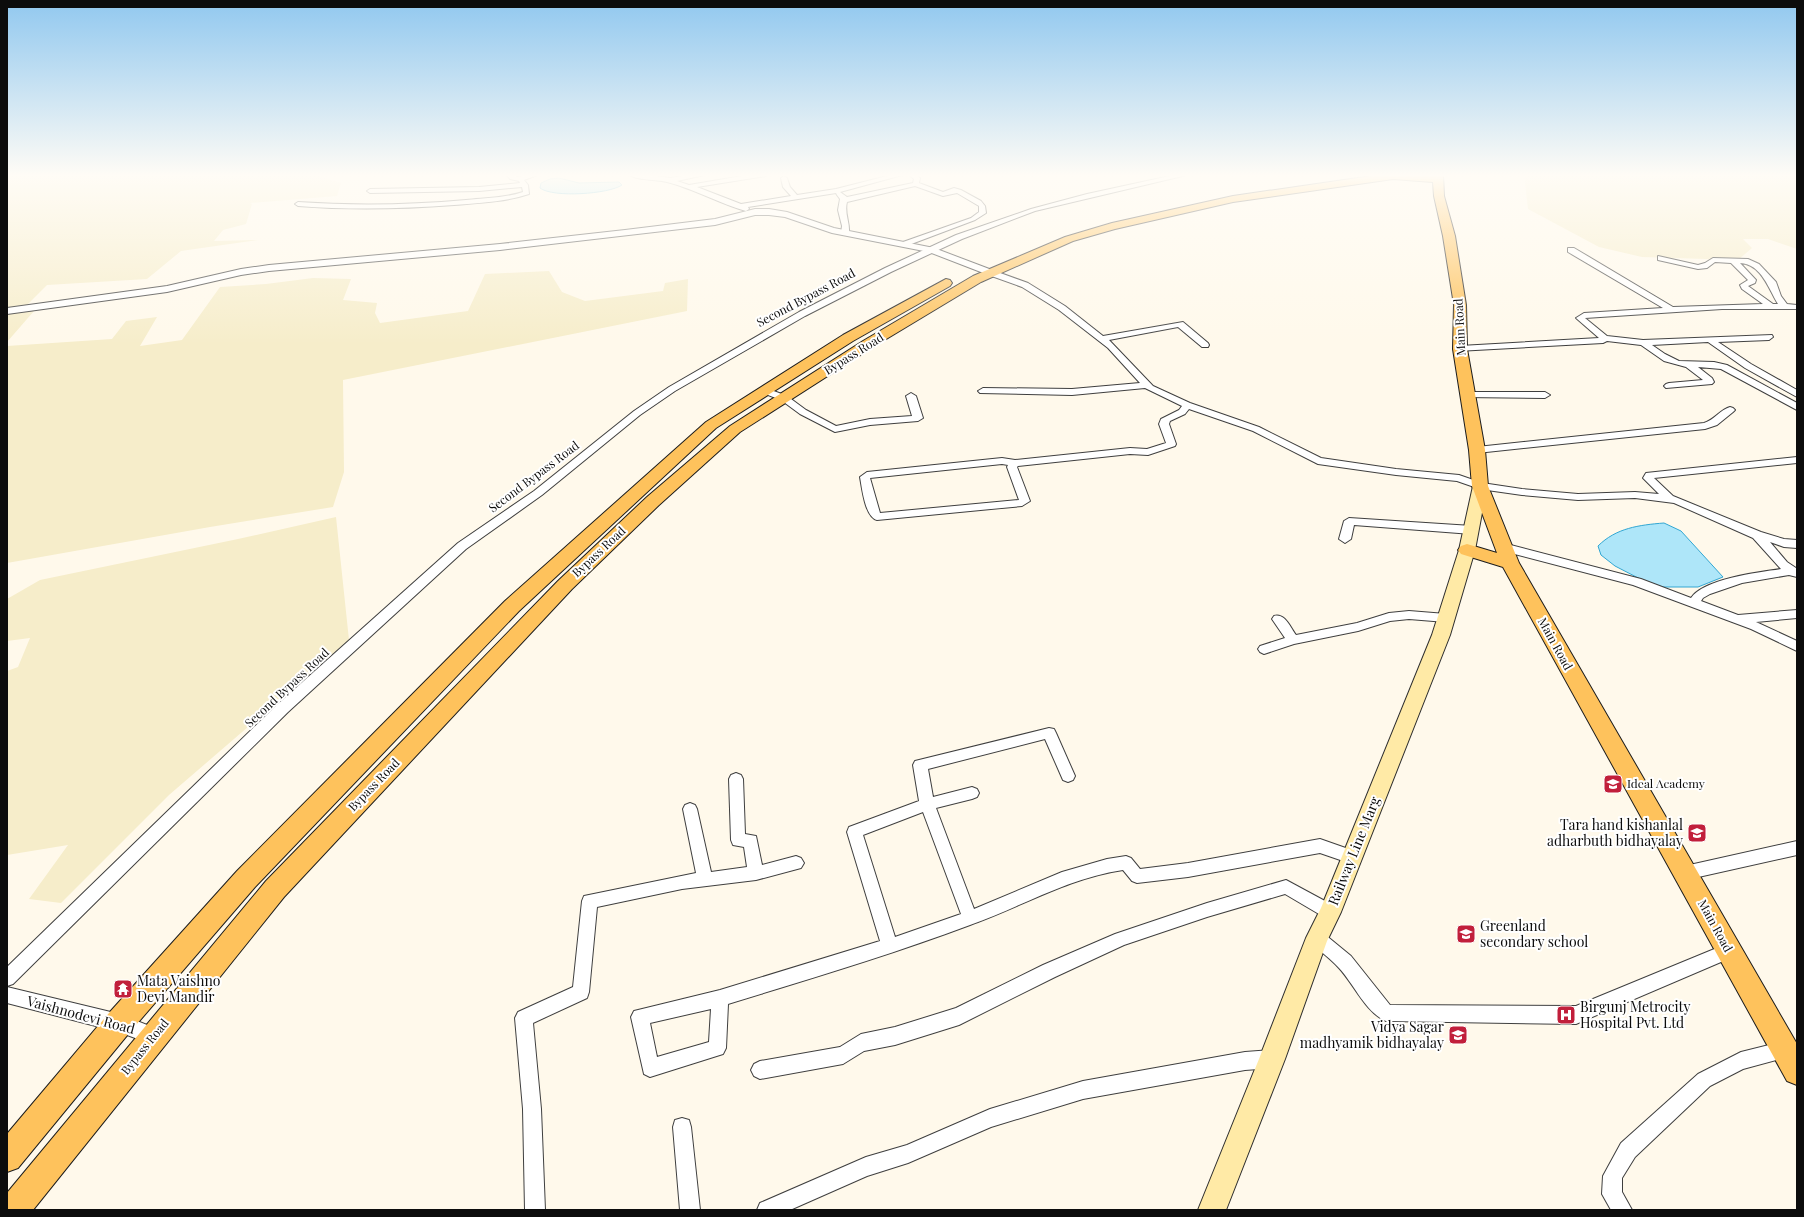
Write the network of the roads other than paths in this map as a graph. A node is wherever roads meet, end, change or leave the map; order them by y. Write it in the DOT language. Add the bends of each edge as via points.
graph roads {
  1 [pos="643,231"];
  2 [pos="838,231"];
  3 [pos="941,231"];
  4 [pos="977,231"];
  5 [pos="1070,231"];
  6 [pos="1100,231"];
  7 [pos="1448,231"];
  8 [pos="845,233"];
  9 [pos="906,244"];
  10 [pos="931,250"];
  11 [pos="1571,250"];
  12 [pos="1014,251"];
  13 [pos="1662,258"];
  14 [pos="1733,260"];
  15 [pos="985,266"];
  16 [pos="1771,306"];
  17 [pos="1784,306"];
  18 [pos="1797,307"];
  19 [pos="1672,310"];
  20 [pos="7,311"];
  21 [pos="1770,337"];
  22 [pos="1603,338"];
  23 [pos="1101,339"];
  24 [pos="1711,340"];
  25 [pos="1644,343"];
  26 [pos="1204,345"];
  27 [pos="1460,349"];
  28 [pos="1689,365"];
  29 [pos="1148,385"];
  30 [pos="1669,386"];
  31 [pos="763,390"];
  32 [pos="983,391"];
  33 [pos="1797,394"];
  34 [pos="1545,395"];
  35 [pos="911,396"];
  36 [pos="1467,396"];
  37 [pos="784,398"];
  38 [pos="1187,405"];
  39 [pos="1797,407"];
  40 [pos="1730,410"];
  41 [pos="1477,450"];
  42 [pos="1797,460"];
  43 [pos="1015,463"];
  44 [pos="1480,486"];
  45 [pos="1671,499"];
  46 [pos="1472,530"];
  47 [pos="1757,535"];
  48 [pos="1345,539"];
  49 [pos="1797,544"];
  50 [pos="1468,550"];
  51 [pos="1507,555"];
  52 [pos="1794,574"];
  53 [pos="1694,603"];
  54 [pos="512,606"];
  55 [pos="539,612"];
  56 [pos="1797,614"];
  57 [pos="1446,618"];
  58 [pos="1278,619"];
  59 [pos="1737,620"];
  60 [pos="1293,640"];
  61 [pos="1797,646"];
  62 [pos="1264,649"];
  63 [pos="1068,776"];
  64 [pos="736,779"];
  65 [pos="972,792"];
  66 [pos="927,804"];
  67 [pos="690,809"];
  68 [pos="1797,848"];
  69 [pos="1352,857"];
  70 [pos="796,864"];
  71 [pos="1685,872"];
  72 [pos="756,873"];
  73 [pos="246,879"];
  74 [pos="705,879"];
  75 [pos="275,889"];
  76 [pos="1330,912"];
  77 [pos="970,918"];
  78 [pos="1317,938"];
  79 [pos="890,946"];
  80 [pos="1729,951"];
  81 [pos="7,978"];
  82 [pos="7,995"];
  83 [pos="720,998"];
  84 [pos="119,1023"];
  85 [pos="154,1036"];
  86 [pos="1785,1050"];
  87 [pos="1272,1060"];
  88 [pos="760,1070"];
  89 [pos="1797,1071"];
  90 [pos="682,1127"];
  91 [pos="7,1157"];
  92 [pos="13,1210"];
  93 [pos="535,1210"];
  94 [pos="690,1210"];
  95 [pos="767,1210"];
  96 [pos="1212,1210"];
  97 [pos="1622,1210"];
  1 -- 20 [label="street" via="269,268 167,289"];
  2 -- 8 [label="street"];
  3 -- 9 [label="street"];
  4 -- 10 [label="street, Second Bypass Road"];
  5 -- 12 [label="main road"];
  6 -- 15 [label="main road, Bypass Road"];
  7 -- 27 [label="main road, Main Road" via="1460,305"];
  8 -- 9 [label="street"];
  9 -- 10 [label="street"];
  10 -- 15 [label="street"];
  10 -- 81 [label="street, Second Bypass Road" via="802,314 672,390 637,413 538,493 462,546 283,708"];
  11 -- 19 [label="street"];
  13 -- 14 [label="street" via="1700,267 1708,265 1713,260"];
  14 -- 16 [label="street" via="1752,280 1744,285 1745,287"];
  14 -- 17 [label="street" via="1750,262 1756,266 1774,284"];
  15 -- 23 [label="street" via="1062,308"];
  15 -- 31 [label="main road, Bypass Road" via="848,338"];
  15 -- 37 [label="main road, Bypass Road"];
  16 -- 17 [label="street"];
  16 -- 19 [label="street"];
  17 -- 18 [label="street"];
  19 -- 22 [label="street" via="1584,315 1580,318 1604,336"];
  21 -- 24 [label="street"];
  22 -- 25 [label="street"];
  22 -- 27 [label="street" via="1569,343"];
  23 -- 26 [label="street" via="1180,324"];
  23 -- 29 [label="street"];
  24 -- 25 [label="street"];
  24 -- 33 [label="street" via="1748,366"];
  25 -- 28 [label="street" via="1674,363"];
  27 -- 36 [label="main road, Main Road"];
  28 -- 30 [label="street" via="1709,382"];
  28 -- 39 [label="street" via="1724,366"];
  29 -- 32 [label="street" via="1072,392"];
  29 -- 38 [label="street"];
  31 -- 37 [label="street"];
  31 -- 54 [label="main road, Bypass Road" via="711,425"];
  34 -- 36 [label="street"];
  35 -- 37 [label="street" via="918,418 870,422 835,429 803,412"];
  36 -- 41 [label="main road, Main Road"];
  37 -- 55 [label="main road, Bypass Road" via="735,429 654,501"];
  38 -- 43 [label="street" via="1182,412 1166,419 1164,424 1171,444 1148,452"];
  38 -- 44 [label="street" via="1249,426 1318,461 1459,478"];
  40 -- 41 [label="street" via="1714,423 1705,426"];
  41 -- 44 [label="main road, Main Road"];
  42 -- 45 [label="street" via="1650,475 1648,478"];
  43 -- 43 [label="street" via="1002,461 871,474 865,477 874,514 877,517 1018,504 1025,501 1012,467"];
  44 -- 45 [label="street" via="1578,497 1635,495"];
  44 -- 46 [label="main road, Railway Line Marg"];
  44 -- 51 [label="main road, Main Road"];
  45 -- 47 [label="street"];
  46 -- 48 [label="street" via="1349,521"];
  46 -- 50 [label="main road, Railway Line Marg"];
  47 -- 49 [label="street"];
  47 -- 52 [label="street"];
  50 -- 51 [label="main road"];
  50 -- 57 [label="main road, Railway Line Marg"];
  51 -- 53 [label="street" via="1617,576"];
  51 -- 71 [label="main road, Main Road"];
  52 -- 53 [label="street" via="1741,579 1706,591 1699,595"];
  53 -- 59 [label="street"];
  54 -- 55 [label="main road"];
  54 -- 73 [label="main road, Bypass Road"];
  55 -- 75 [label="main road, Bypass Road"];
  56 -- 59 [label="street"];
  57 -- 60 [label="street" via="1409,615 1390,617 1358,627"];
  57 -- 69 [label="main road, Railway Line Marg"];
  58 -- 60 [label="street"];
  59 -- 61 [label="street"];
  60 -- 62 [label="street"];
  63 -- 66 [label="street" via="1049,733 920,765"];
  64 -- 72 [label="street" via="738,840 751,841"];
  65 -- 66 [label="street"];
  66 -- 77 [label="street"];
  66 -- 79 [label="street" via="854,832 868,869"];
  67 -- 74 [label="street"];
  68 -- 71 [label="street"];
  69 -- 76 [label="main road, Railway Line Marg"];
  69 -- 77 [label="street" via="1320,846 1188,870 1137,876 1126,863 1107,865 1065,879"];
  70 -- 72 [label="street"];
  71 -- 80 [label="main road, Main Road"];
  72 -- 74 [label="street"];
  73 -- 75 [label="main road"];
  73 -- 84 [label="main road, Bypass Road"];
  74 -- 93 [label="street" via="590,901 581,992 524,1018 532,1109"];
  75 -- 85 [label="main road, Bypass Road"];
  76 -- 78 [label="main road, Railway Line Marg"];
  76 -- 88 [label="street" via="1286,887 1121,939 959,1016 895,1036 861,1043 843,1055"];
  77 -- 79 [label="street"];
  78 -- 80 [label="street" via="1344,962 1386,1013 1576,1015"];
  78 -- 87 [label="main road, Railway Line Marg"];
  79 -- 83 [label="street"];
  80 -- 86 [label="main road, Main Road"];
  82 -- 84 [label="street, Vaishnodevi Road"];
  83 -- 83 [label="street" via="640,1017 650,1068 717,1048"];
  84 -- 85 [label="street, Vaishnodevi Road"];
  84 -- 91 [label="main road, Bypass Road"];
  85 -- 92 [label="main road, Bypass Road"];
  86 -- 89 [label="main road, Main Road"];
  86 -- 97 [label="street" via="1741,1061 1704,1080 1628,1150 1613,1176 1612,1194"];
  87 -- 95 [label="street" via="1245,1061 1083,1090 990,1118 908,1154 866,1167"];
  87 -- 96 [label="main road, Railway Line Marg"];
  90 -- 94 [label="street"];
}
